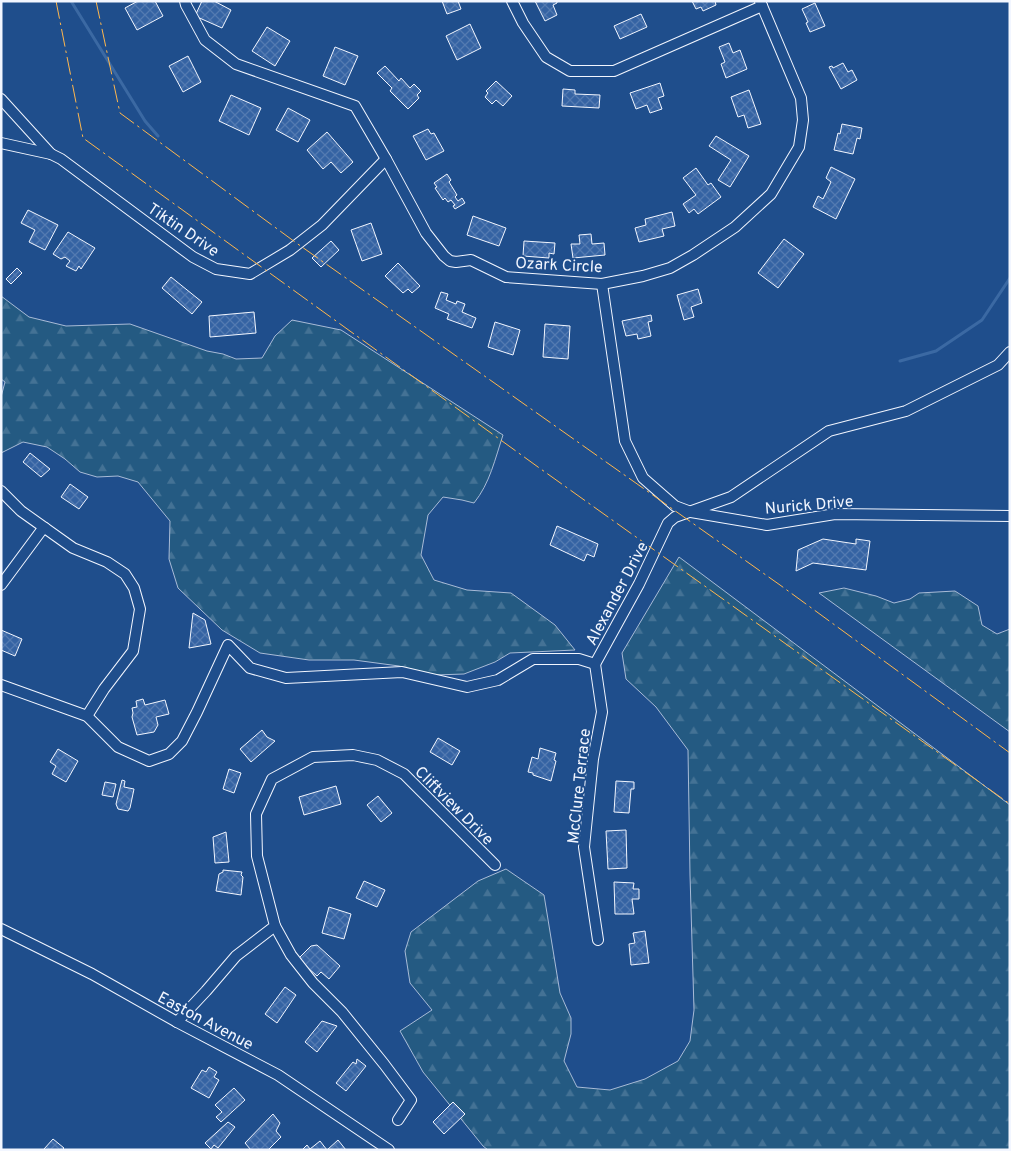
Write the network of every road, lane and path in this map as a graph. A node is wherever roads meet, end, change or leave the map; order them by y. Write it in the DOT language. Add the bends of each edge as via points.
graph roads {
  1 [pos="185,1"];
  2 [pos="512,1"];
  3 [pos="761,4"];
  4 [pos="1,99"];
  5 [pos="1,143"];
  6 [pos="51,154"];
  7 [pos="386,159"];
  8 [pos="602,284"];
  9 [pos="1010,352"];
  10 [pos="1,490"];
  11 [pos="691,512"];
  12 [pos="1010,516"];
  13 [pos="45,528"];
  14 [pos="1,585"];
  15 [pos="596,664"];
  16 [pos="1,685"];
  17 [pos="87,716"];
  18 [pos="495,865"];
  19 [pos="275,926"];
  20 [pos="1,929"];
  21 [pos="598,940"];
  22 [pos="177,1022"];
  23 [pos="398,1120"];
  24 [pos="389,1150"];
  1 -- 7 [label="street, Ozark Circle" via="205,40 236,64 355,106"];
  2 -- 3 [label="street, Ozark Circle" via="546,57 570,70 614,70"];
  3 -- 8 [label="street, Ozark Circle" via="802,98 803,120 795,155 772,194 735,227 694,255 670,268"];
  4 -- 6 [label="street"];
  5 -- 6 [label="street, Tiktin Drive"];
  6 -- 7 [label="street, Tiktin Drive" via="61,158 193,257 216,269 250,274 290,250 322,225"];
  7 -- 8 [label="street, Ozark Circle" via="426,233 450,261 472,260 506,277"];
  8 -- 11 [label="street, Nurick Drive" via="625,441 643,478 675,506"];
  9 -- 11 [label="street, Alexander Drive" via="998,365 906,411 829,431 731,498"];
  10 -- 13 [label="street" via="20,510"];
  11 -- 12 [label="street, Nurick Drive" via="767,525 835,514"];
  11 -- 15 [label="street, Alexander Drive" via="675,517 668,524"];
  13 -- 14 [label="street"];
  13 -- 17 [label="street" via="73,548 107,562 125,574 134,588 140,609 133,651"];
  15 -- 17 [label="street, Alexander Drive" via="579,660 533,659 498,680 467,687 402,672 286,678 250,668 228,645 182,741 169,754 149,762 118,747"];
  15 -- 21 [label="street, McClure Terrace" via="602,712 593,759 584,847"];
  16 -- 17 [label="street"];
  18 -- 19 [label="street, Cliftview Drive" via="404,774 377,760 353,755 313,757 272,778 256,814 257,856"];
  19 -- 22 [label="street" via="236,956"];
  19 -- 23 [label="street, Cliftview Drive" via="291,955 342,1012 411,1100"];
  20 -- 22 [label="street, Easton Avenue" via="92,974"];
  22 -- 24 [label="street, Easton Avenue" via="278,1075"];
}
